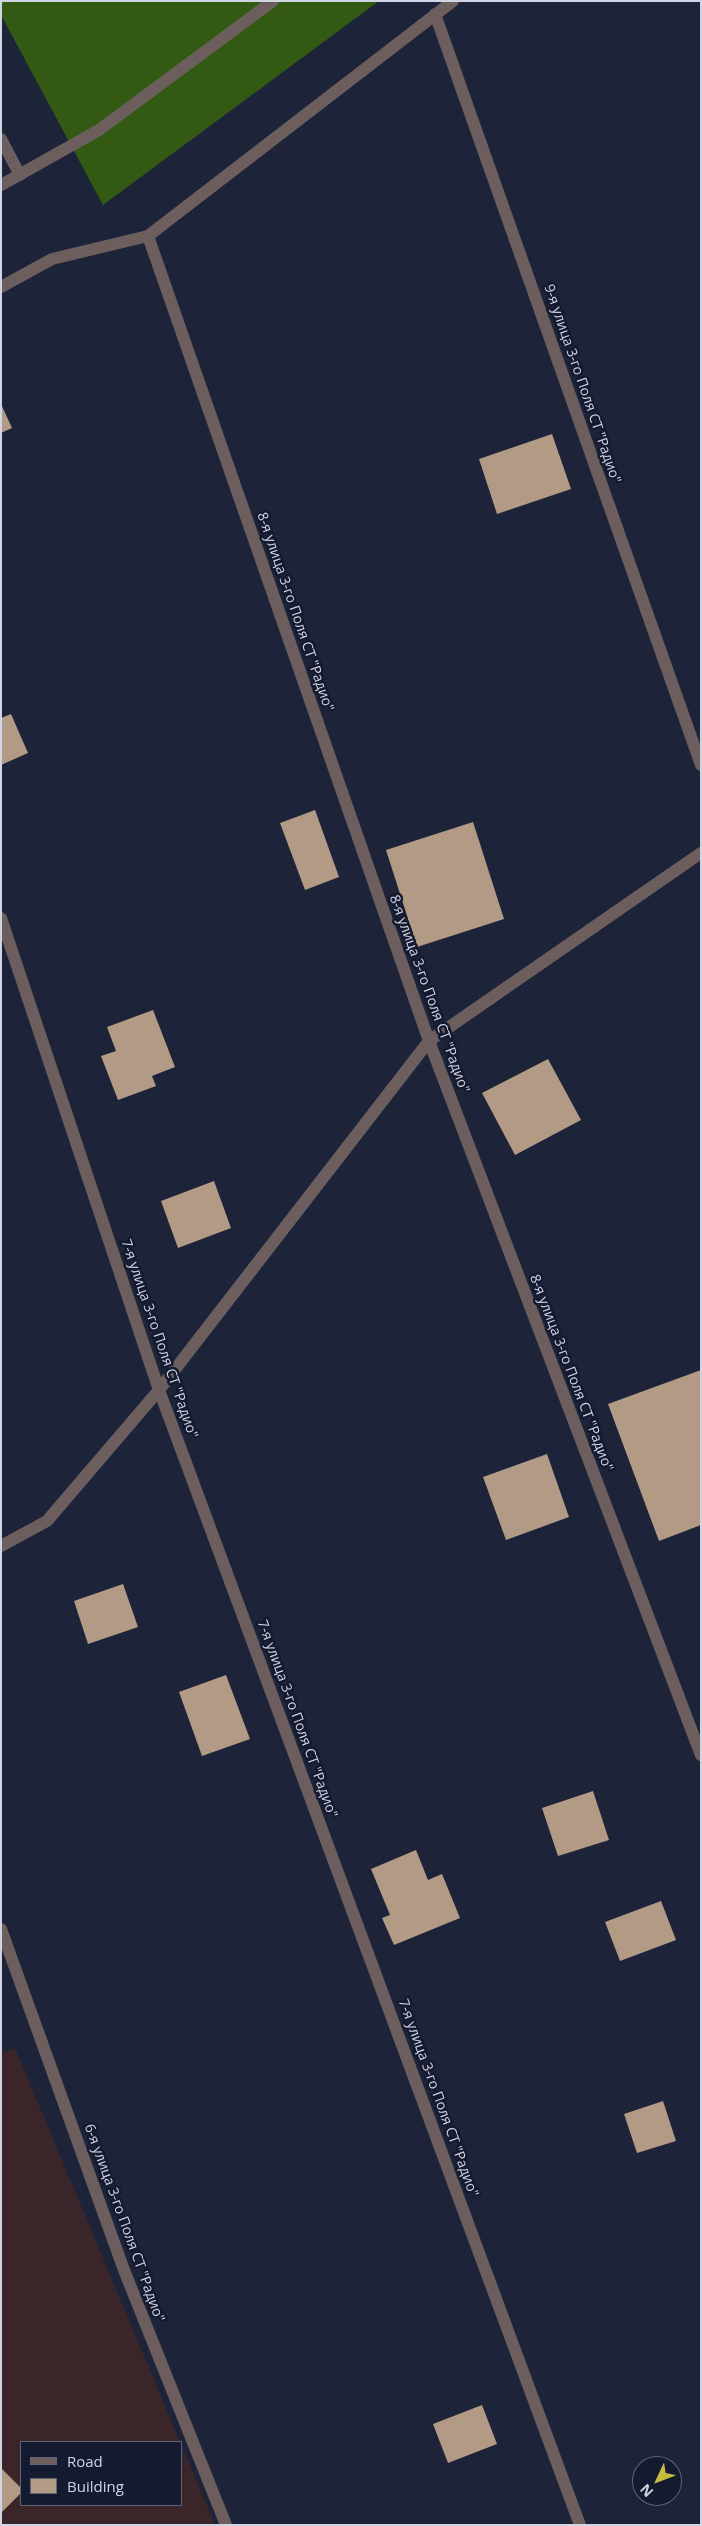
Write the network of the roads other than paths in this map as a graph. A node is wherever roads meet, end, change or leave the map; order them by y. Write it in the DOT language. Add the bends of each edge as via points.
graph roads {
  1 [pos="273,1"];
  2 [pos="453,1"];
  3 [pos="435,14"];
  4 [pos="1,139"];
  5 [pos="20,175"];
  6 [pos="1,185"];
  7 [pos="148,236"];
  8 [pos="1,287"];
  9 [pos="701,765"];
  10 [pos="701,854"];
  11 [pos="1,918"];
  12 [pos="429,1041"];
  13 [pos="159,1390"];
  14 [pos="1,1546"];
  15 [pos="701,1755"];
  16 [pos="1,1929"];
  17 [pos="226,2525"];
  18 [pos="580,2525"];
  1 -- 5 [label="street" via="99,130"];
  2 -- 3 [label="street"];
  3 -- 7 [label="street"];
  3 -- 9 [label="street, 9-я улица 3-го Поля СТ \"Радио\""];
  4 -- 5 [label="street"];
  5 -- 6 [label="street"];
  7 -- 8 [label="street" via="52,259"];
  7 -- 12 [label="street, 8-я улица 3-го Поля СТ \"Радио\""];
  10 -- 12 [label="street"];
  11 -- 13 [label="street, 7-я улица 3-го Поля СТ \"Радио\""];
  12 -- 13 [label="street"];
  12 -- 15 [label="street, 8-я улица 3-го Поля СТ \"Радио\""];
  13 -- 14 [label="street" via="47,1521"];
  13 -- 18 [label="street, 7-я улица 3-го Поля СТ \"Радио\""];
  16 -- 17 [label="street, 6-я улица 3-го Поля СТ \"Радио\"" via="124,2270"];
}
